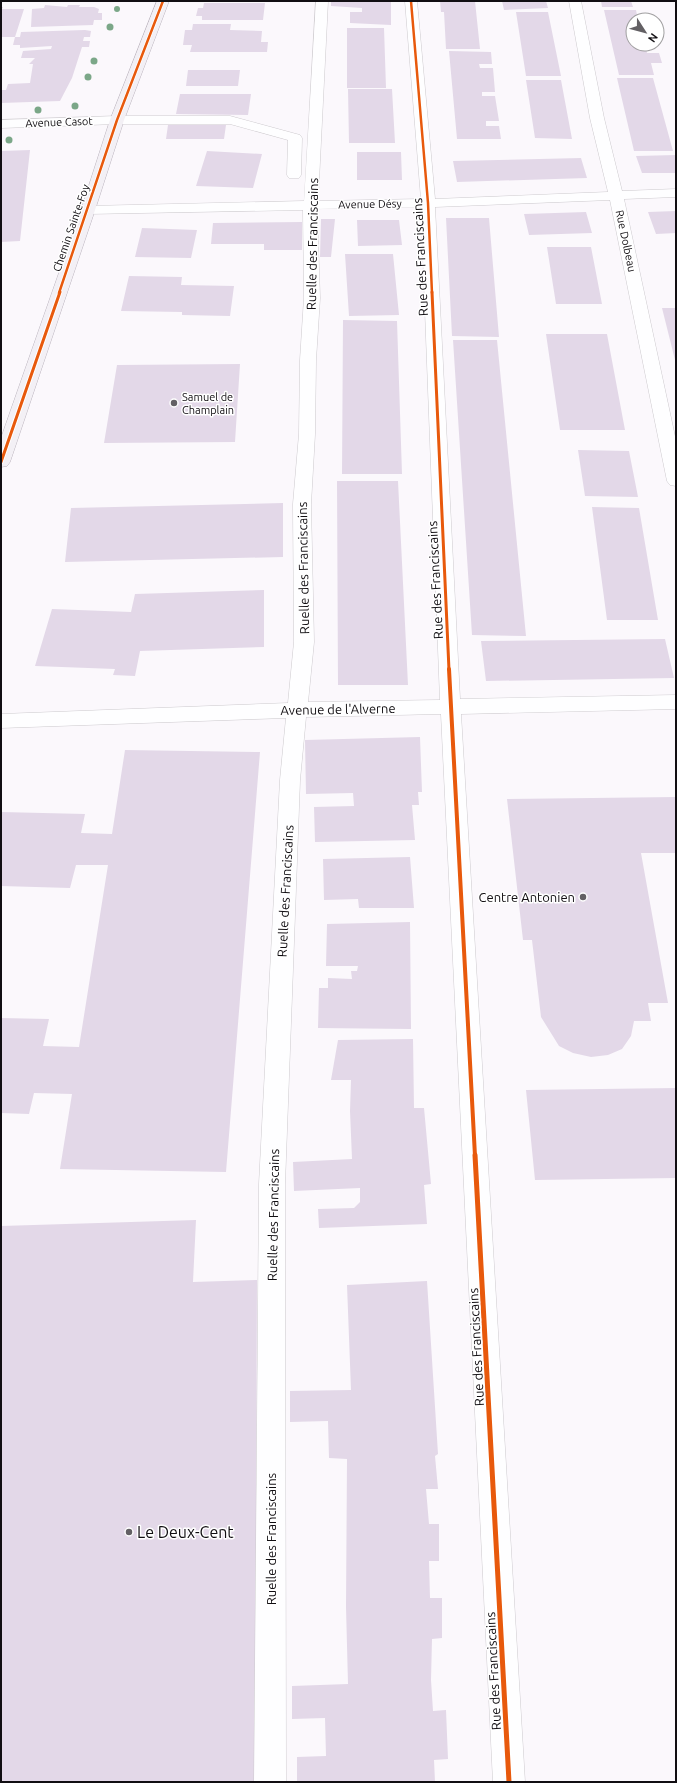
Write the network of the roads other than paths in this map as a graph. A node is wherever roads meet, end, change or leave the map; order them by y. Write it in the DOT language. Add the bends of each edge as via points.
graph roads {
  1 [pos="164,1"];
  2 [pos="322,1"];
  3 [pos="411,1"];
  4 [pos="575,1"];
  5 [pos="117,120"];
  6 [pos="1,124"];
  7 [pos="294,175"];
  8 [pos="676,193"];
  9 [pos="616,194"];
  10 [pos="428,203"];
  11 [pos="311,205"];
  12 [pos="88,210"];
  13 [pos="1,462"];
  14 [pos="676,482"];
  15 [pos="676,702"];
  16 [pos="452,707"];
  17 [pos="297,710"];
  18 [pos="1,721"];
  19 [pos="270,1782"];
  20 [pos="509,1782"];
  1 -- 5 [label="main road, Chemin Sainte-Foy"];
  2 -- 11 [label="street, Ruelle des Franciscains"];
  3 -- 10 [label="street, Rue des Franciscains"];
  4 -- 9 [label="street, Rue Dolbeau" via="597,118"];
  5 -- 6 [label="street, Avenue Casot"];
  5 -- 7 [label="street, Avenue Casot" via="230,120 295,138"];
  5 -- 12 [label="main road, Chemin Sainte-Foy"];
  8 -- 9 [label="street, Avenue Désy"];
  9 -- 10 [label="street, Avenue Désy"];
  9 -- 14 [label="street, Rue Dolbeau"];
  10 -- 11 [label="street, Avenue Désy"];
  10 -- 16 [label="street, Rue des Franciscains"];
  11 -- 12 [label="street, Avenue Désy"];
  11 -- 17 [label="street, Ruelle des Franciscains" via="312,298 302,504 304,642"];
  12 -- 13 [label="main road, Chemin Sainte-Foy"];
  15 -- 16 [label="street, Avenue de l'Alverne"];
  16 -- 17 [label="street, Avenue de l'Alverne"];
  16 -- 20 [label="street, Rue des Franciscains"];
  17 -- 18 [label="street, Avenue de l'Alverne"];
  17 -- 19 [label="street, Ruelle des Franciscains" via="290,780 272,1184"];
}
